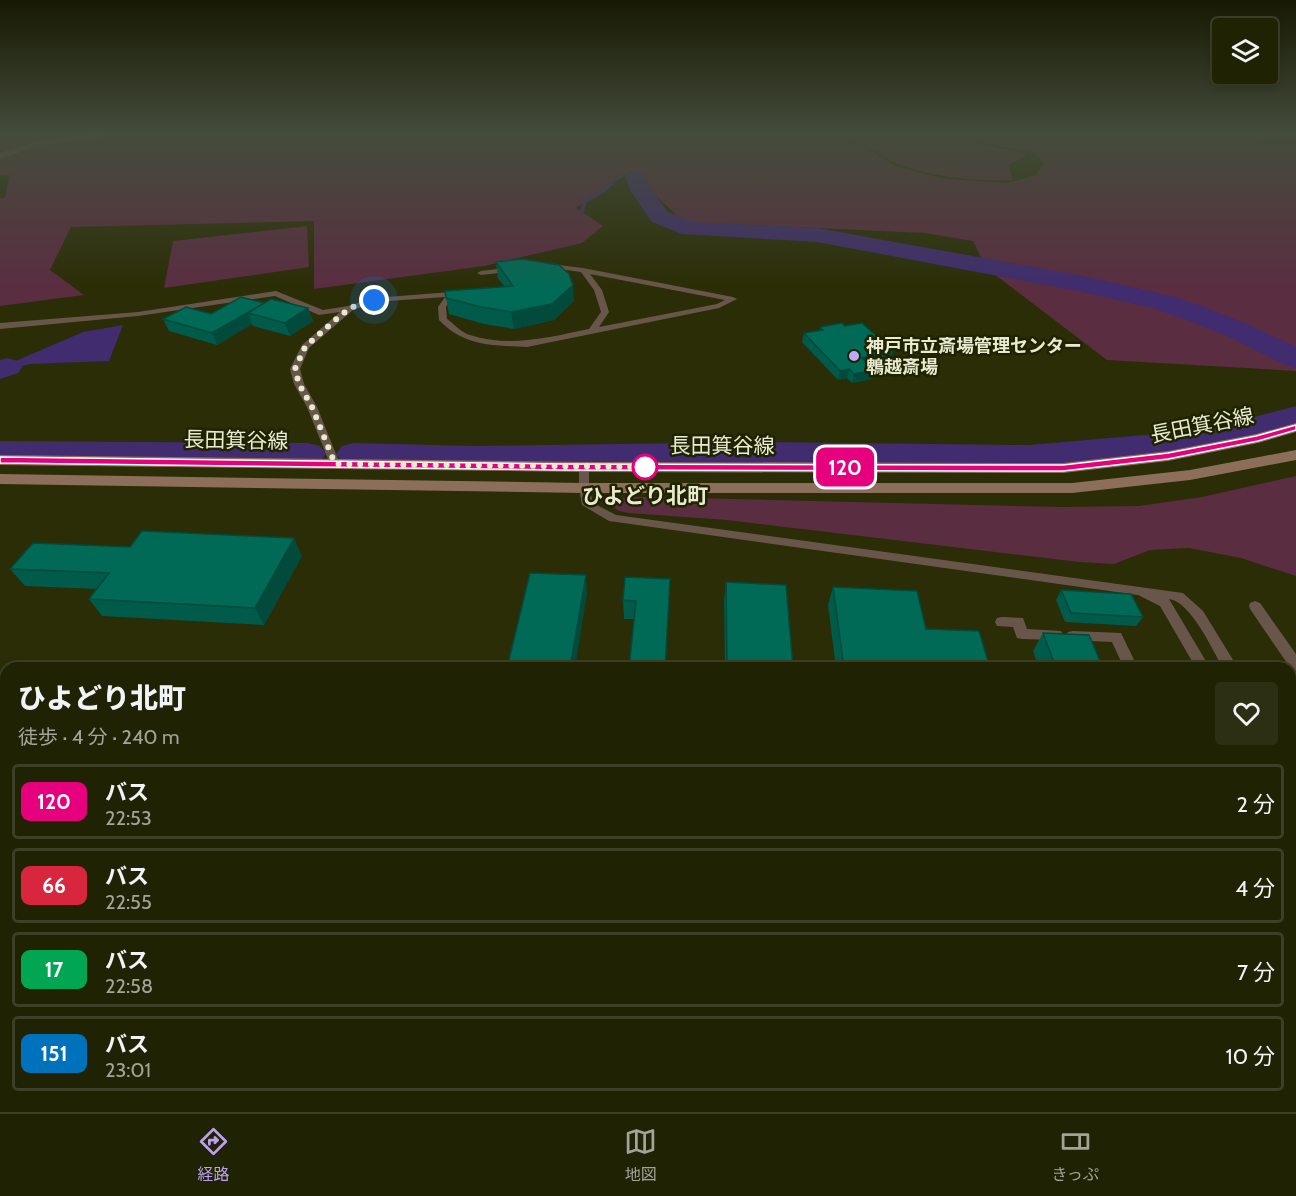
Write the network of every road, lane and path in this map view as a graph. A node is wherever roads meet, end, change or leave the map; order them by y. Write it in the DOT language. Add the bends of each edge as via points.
graph roads {
  1 [pos="582,270"];
  2 [pos="481,273"];
  3 [pos="350,308"];
  4 [pos="0,326"];
  5 [pos="592,331"];
  6 [pos="1296,428"];
  7 [pos="1296,455"];
  8 [pos="0,460"];
  9 [pos="335,464"];
  10 [pos="584,467"];
  11 [pos="0,479"];
  12 [pos="584,488"];
  13 [pos="1140,591"];
  14 [pos="1255,606"];
  15 [pos="1002,622"];
  16 [pos="1128,662"];
  17 [pos="1199,662"];
  18 [pos="1227,662"];
  19 [pos="1294,662"];
  1 -- 2 [label="lane" via="551,265"];
  1 -- 5 [label="lane" via="598,290 605,312"];
  1 -- 5 [label="lane" via="733,299 719,306"];
  3 -- 4 [label="lane" via="322,313 276,293 138,314"];
  3 -- 5 [label="lane" via="374,300 451,294 442,307 442,317 465,337 497,344 526,344"];
  3 -- 9 [label="lane" via="305,347 295,369"];
  6 -- 10 [label="street, 長田箕谷線" via="1168,456 1063,468"];
  7 -- 12 [label="street, 長田箕谷線" via="1190,475 1072,488"];
  8 -- 9 [label="street, 長田箕谷線"];
  9 -- 10 [label="street, 長田箕谷線"];
  10 -- 12 [label="lane"];
  11 -- 12 [label="street, 長田箕谷線"];
  12 -- 13 [label="lane" via="588,505 613,518"];
  13 -- 17 [label="lane" via="1165,603"];
  13 -- 18 [label="lane" via="1179,596 1198,614"];
  14 -- 19 [label="lane"];
  15 -- 16 [label="lane" via="1018,622 1022,634 1083,641 1116,637"];
}
